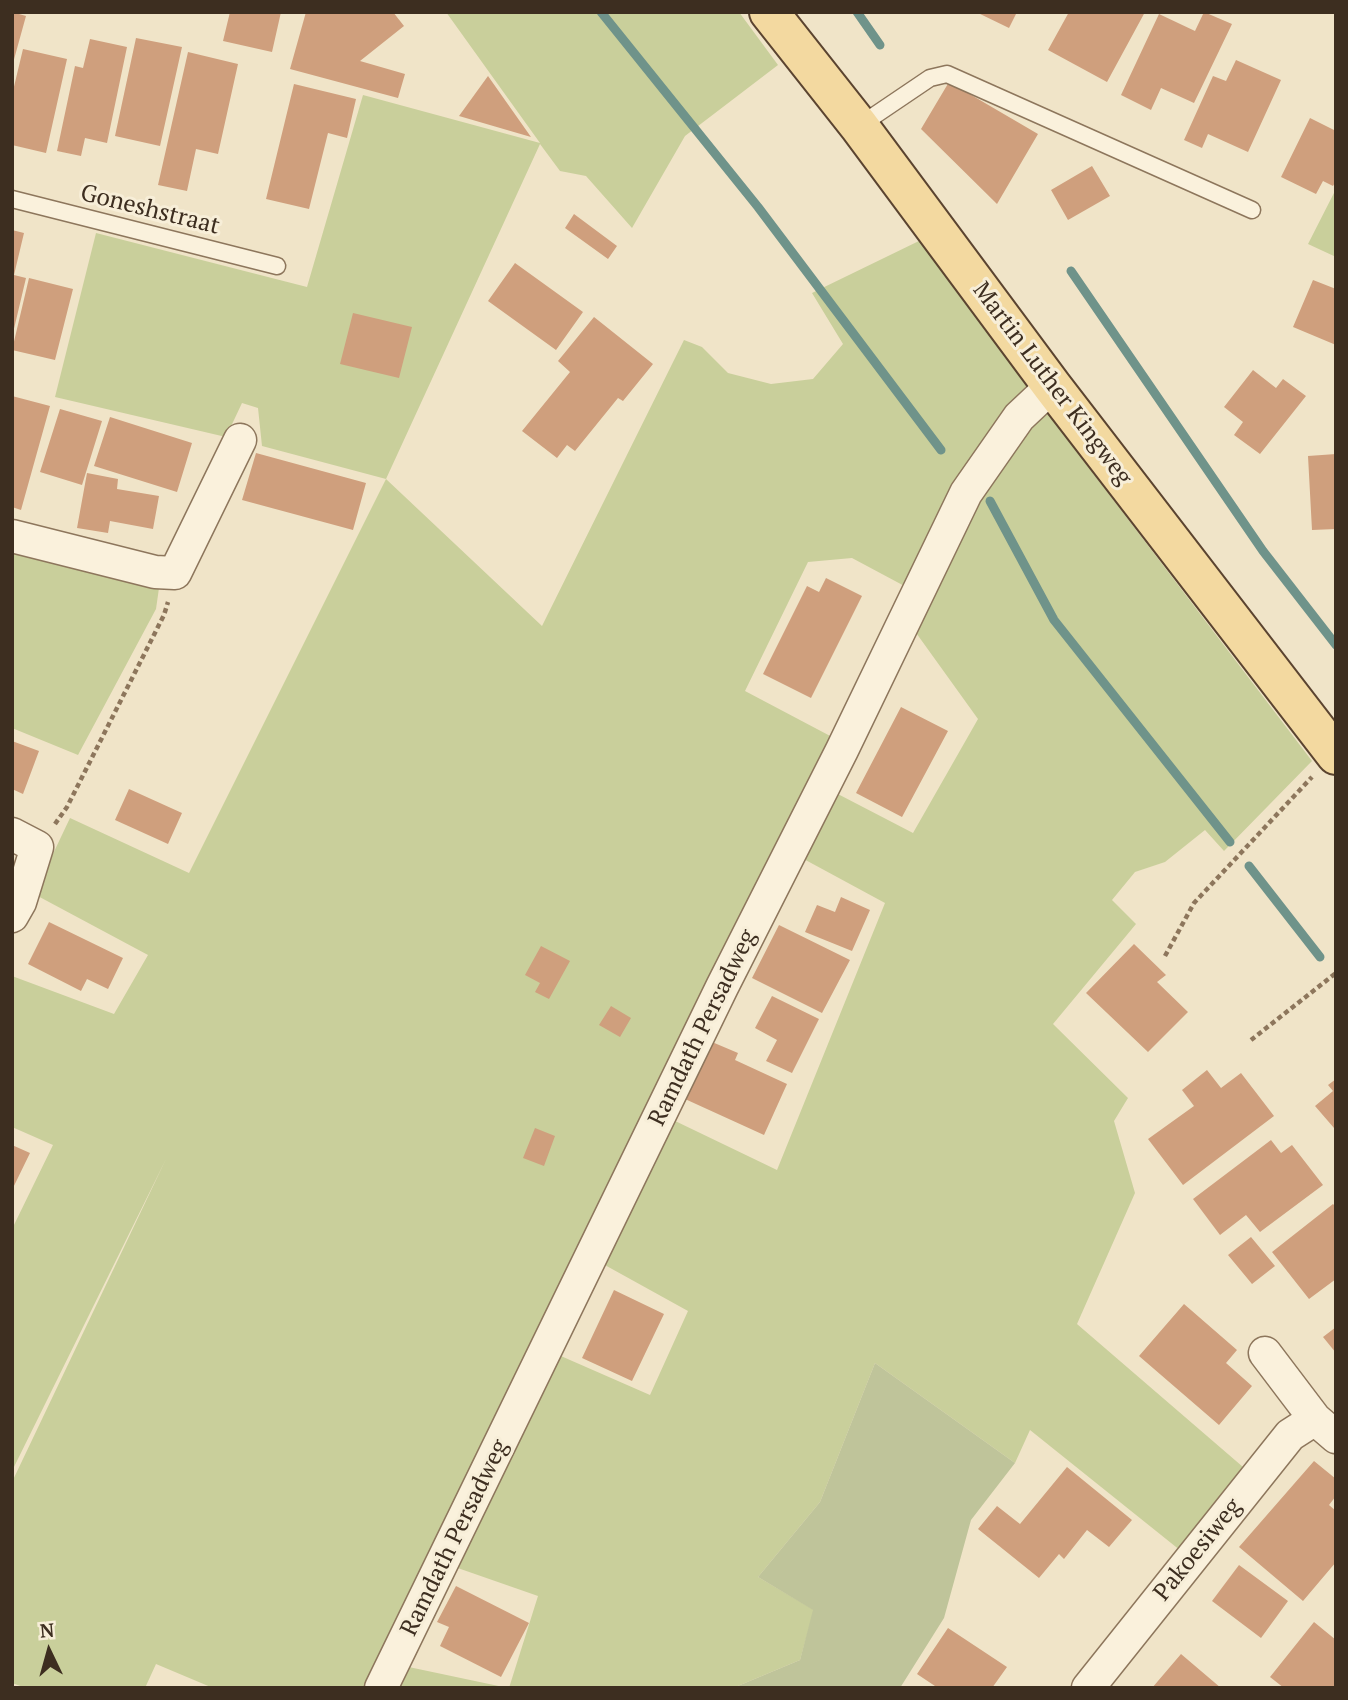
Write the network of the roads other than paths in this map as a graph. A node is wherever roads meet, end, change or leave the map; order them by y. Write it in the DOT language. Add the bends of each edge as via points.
graph roads {
  1 [pos="769,12"];
  2 [pos="859,126"];
  3 [pos="12,199"];
  4 [pos="1252,210"];
  5 [pos="276,266"];
  6 [pos="1052,386"];
  7 [pos="240,440"];
  8 [pos="12,536"];
  9 [pos="1335,754"];
  10 [pos="25,840"];
  11 [pos="12,916"];
  12 [pos="1265,1353"];
  13 [pos="1326,1428"];
  14 [pos="381,1688"];
  15 [pos="1088,1688"];
  1 -- 2 [label="main road, Martin Luther Kingweg"];
  2 -- 4 [label="lane" via="930,78 947,74"];
  2 -- 6 [label="main road, Martin Luther Kingweg"];
  3 -- 5 [label="lane, Goneshstraat"];
  6 -- 9 [label="main road, Martin Luther Kingweg"];
  6 -- 14 [label="street, Ramdath Persadweg" via="1019,417 966,493"];
  7 -- 8 [label="street" via="175,573"];
  10 -- 11 [label="street" via="20,902"];
  12 -- 13 [label="street"];
  13 -- 15 [label="street, Pakoesiweg" via="1290,1435"];
}
